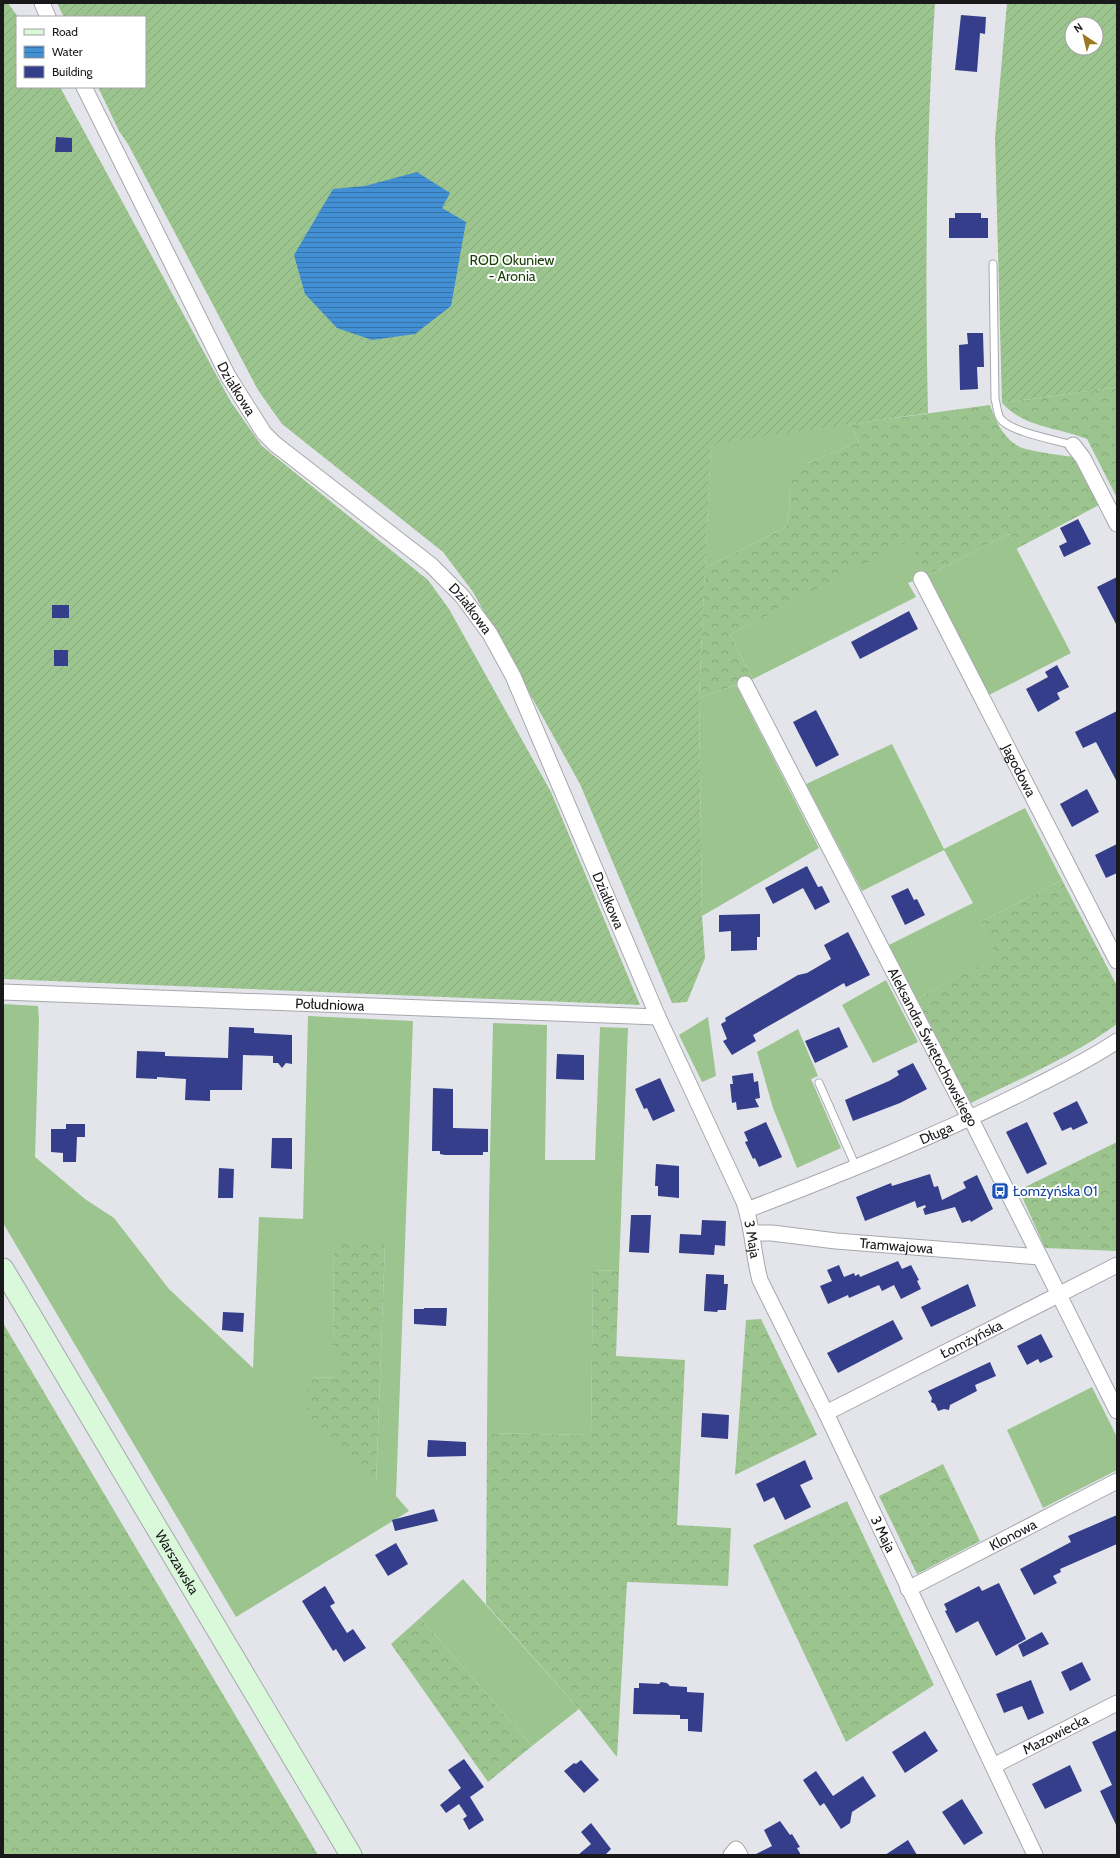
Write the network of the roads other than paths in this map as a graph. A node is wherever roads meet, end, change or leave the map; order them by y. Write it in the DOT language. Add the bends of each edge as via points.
graph roads {
  1 [pos="42,3"];
  2 [pos="48,16"];
  3 [pos="85,88"];
  4 [pos="993,264"];
  5 [pos="1073,445"];
  6 [pos="1117,524"];
  7 [pos="921,579"];
  8 [pos="745,684"];
  9 [pos="1117,961"];
  10 [pos="3,992"];
  11 [pos="658,1017"];
  12 [pos="1117,1041"];
  13 [pos="819,1083"];
  14 [pos="971,1119"];
  15 [pos="856,1167"];
  16 [pos="747,1210"];
  17 [pos="753,1233"];
  18 [pos="1040,1257"];
  19 [pos="1117,1265"];
  20 [pos="3,1269"];
  21 [pos="1060,1295"];
  22 [pos="1117,1411"];
  23 [pos="826,1413"];
  24 [pos="1117,1481"];
  25 [pos="908,1589"];
  26 [pos="1117,1704"];
  27 [pos="993,1766"];
  28 [pos="351,1855"];
  29 [pos="731,1855"];
  30 [pos="740,1855"];
  31 [pos="1035,1855"];
  1 -- 2 [label="street"];
  3 -- 11 [label="street, Działkowa" via="228,376 264,433 431,565 462,596 490,634 513,676"];
  4 -- 5 [label="lane" via="995,399 1000,418 1022,431"];
  5 -- 6 [label="street" via="1083,458"];
  7 -- 9 [label="street, Jagodowa"];
  8 -- 14 [label="street, Aleksandra Świętochowskiego"];
  10 -- 11 [label="street, Południowa"];
  11 -- 16 [label="street, Działkowa"];
  12 -- 14 [label="street, Długa" via="1069,1069"];
  13 -- 15 [label="lane"];
  14 -- 15 [label="street, Długa"];
  14 -- 18 [label="street, Aleksandra Świętochowskiego"];
  15 -- 16 [label="street, Długa"];
  16 -- 17 [label="street, 3 Maja"];
  17 -- 18 [label="street, Tramwajowa"];
  17 -- 23 [label="street, 3 Maja" via="760,1280"];
  18 -- 21 [label="street, Aleksandra Świętochowskiego"];
  19 -- 21 [label="street, Łomżyńska"];
  20 -- 28 [label="main road, Warszawska"];
  21 -- 22 [label="street, Aleksandra Świętochowskiego"];
  21 -- 23 [label="street, Łomżyńska"];
  23 -- 25 [label="street, 3 Maja"];
  24 -- 25 [label="street, Klonowa"];
  25 -- 27 [label="street, 3 Maja"];
  26 -- 27 [label="street, Mazowiecka"];
  27 -- 31 [label="street, 3 Maja"];
  29 -- 30 [label="street" via="736,1849"];
}
